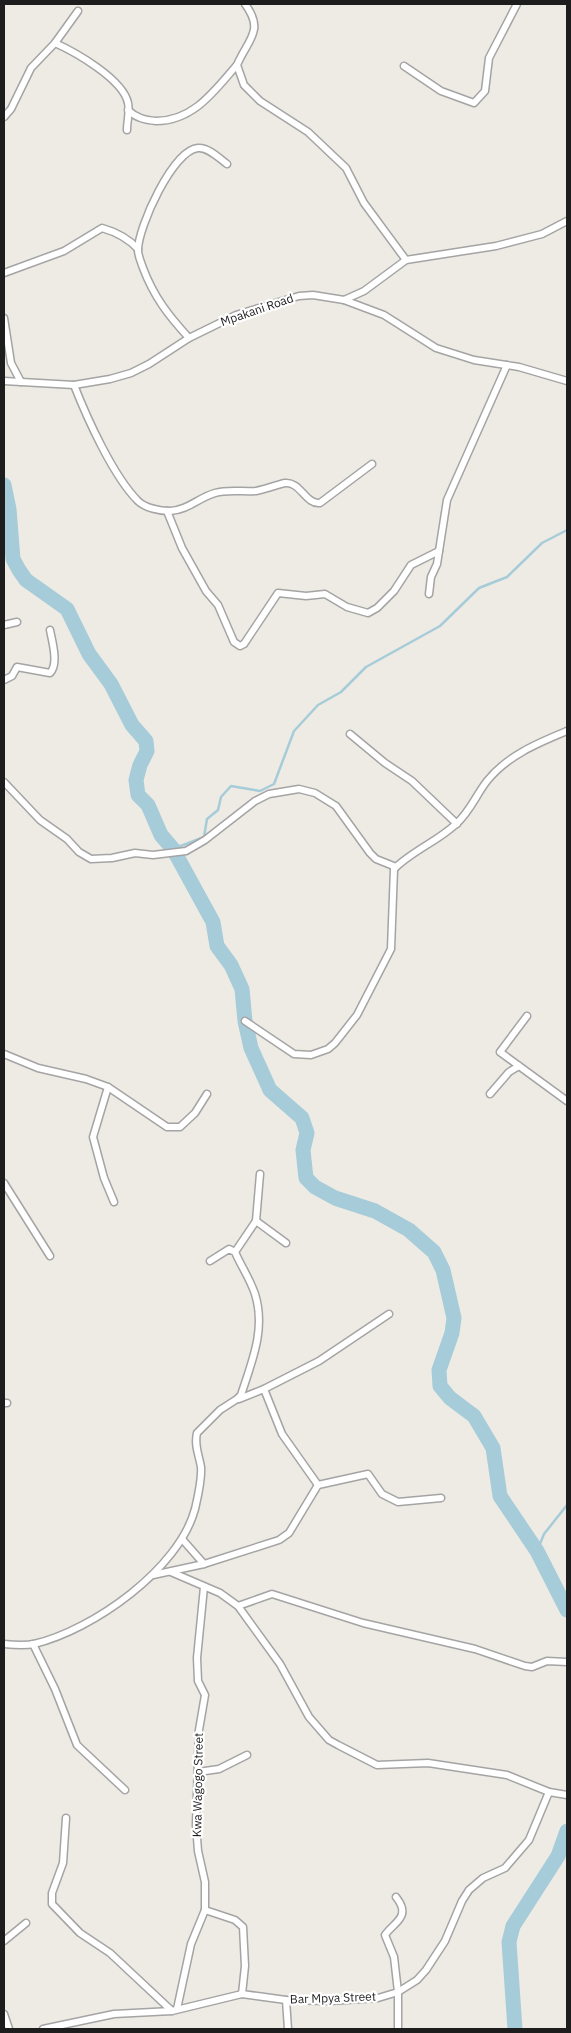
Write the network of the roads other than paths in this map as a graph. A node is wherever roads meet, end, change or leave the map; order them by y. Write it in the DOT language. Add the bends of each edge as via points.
graph roads {
  1 [pos="245,4"];
  2 [pos="517,4"];
  3 [pos="78,11"];
  4 [pos="54,43"];
  5 [pos="237,65"];
  6 [pos="404,66"];
  7 [pos="128,110"];
  8 [pos="4,117"];
  9 [pos="127,130"];
  10 [pos="227,164"];
  11 [pos="567,221"];
  12 [pos="138,250"];
  13 [pos="406,260"];
  14 [pos="4,273"];
  15 [pos="344,300"];
  16 [pos="4,318"];
  17 [pos="189,338"];
  18 [pos="507,365"];
  19 [pos="4,381"];
  20 [pos="567,381"];
  21 [pos="21,382"];
  22 [pos="74,385"];
  23 [pos="372,464"];
  24 [pos="167,511"];
  25 [pos="439,552"];
  26 [pos="428,594"];
  27 [pos="17,622"];
  28 [pos="4,625"];
  29 [pos="50,630"];
  30 [pos="4,680"];
  31 [pos="567,731"];
  32 [pos="350,734"];
  33 [pos="4,782"];
  34 [pos="457,824"];
  35 [pos="396,867"];
  36 [pos="527,1016"];
  37 [pos="244,1021"];
  38 [pos="4,1054"];
  39 [pos="519,1066"];
  40 [pos="108,1088"];
  41 [pos="207,1094"];
  42 [pos="490,1094"];
  43 [pos="567,1101"];
  44 [pos="260,1174"];
  45 [pos="4,1183"];
  46 [pos="114,1202"];
  47 [pos="256,1221"];
  48 [pos="286,1243"];
  49 [pos="235,1252"];
  50 [pos="50,1256"];
  51 [pos="210,1261"];
  52 [pos="389,1314"];
  53 [pos="264,1389"];
  54 [pos="237,1399"];
  55 [pos="318,1485"];
  56 [pos="441,1498"];
  57 [pos="182,1539"];
  58 [pos="204,1564"];
  59 [pos="172,1572"];
  60 [pos="153,1575"];
  61 [pos="204,1587"];
  62 [pos="238,1606"];
  63 [pos="4,1644"];
  64 [pos="33,1644"];
  65 [pos="567,1662"];
  66 [pos="248,1755"];
  67 [pos="198,1772"];
  68 [pos="125,1790"];
  69 [pos="549,1792"];
  70 [pos="566,1795"];
  71 [pos="66,1818"];
  72 [pos="396,1897"];
  73 [pos="205,1910"];
  74 [pos="26,1923"];
  75 [pos="4,1941"];
  76 [pos="398,1992"];
  77 [pos="242,1994"];
  78 [pos="286,2000"];
  79 [pos="175,2010"];
  80 [pos="4,2014"];
  81 [pos="9,2029"];
  82 [pos="43,2029"];
  83 [pos="288,2029"];
  84 [pos="398,2029"];
  1 -- 5 [label="street" via="252,13 255,33"];
  2 -- 6 [label="street" via="489,58 485,91 474,103 441,92"];
  3 -- 4 [label="street"];
  4 -- 7 [label="street" via="88,60 120,88"];
  4 -- 8 [label="street" via="31,68"];
  5 -- 7 [label="street" via="189,114 162,121 134,116"];
  5 -- 13 [label="street" via="244,85 260,101 308,132 346,168 364,203"];
  7 -- 9 [label="street"];
  10 -- 12 [label="street" via="199,147 182,156 162,186 142,232"];
  11 -- 13 [label="street" via="542,234 496,246"];
  12 -- 14 [label="street" via="126,238 102,228 64,251"];
  12 -- 17 [label="street" via="152,292"];
  13 -- 15 [label="street" via="364,291"];
  15 -- 17 [label="street, Mpakani Road" via="299,296 236,315"];
  15 -- 18 [label="street, Mpakani Road" via="384,316 436,348 474,360"];
  16 -- 21 [label="street" via="11,363"];
  17 -- 22 [label="street, Mpakani Road" via="131,373"];
  18 -- 20 [label="street, Mpakani Road"];
  18 -- 25 [label="street" via="447,500"];
  19 -- 21 [label="street, Mpakani Road"];
  21 -- 22 [label="street, Mpakani Road"];
  22 -- 24 [label="street" via="107,453 131,493 145,506"];
  23 -- 24 [label="street" via="320,503 312,502 287,483 257,490 213,493 185,509"];
  24 -- 25 [label="street" via="182,548 206,591 218,605 234,642 240,646 278,593 325,594 347,607 368,613 394,591 410,566"];
  25 -- 26 [label="street"];
  27 -- 28 [label="street"];
  29 -- 30 [label="street" via="55,665 52,671 17,667 12,676"];
  31 -- 34 [label="street" via="507,761 488,780"];
  32 -- 34 [label="street" via="412,781"];
  33 -- 35 [label="street" via="40,820 86,857 102,859 135,853 186,851 255,801 269,794 299,789 314,793 336,806 370,853"];
  34 -- 35 [label="street"];
  35 -- 37 [label="street" via="392,874 391,948 341,1038 328,1049 315,1054 294,1054"];
  36 -- 39 [label="street" via="500,1052"];
  38 -- 40 [label="street" via="38,1068 86,1079"];
  39 -- 42 [label="street" via="509,1072"];
  39 -- 43 [label="street"];
  40 -- 41 [label="street" via="173,1128 180,1127 195,1113"];
  40 -- 46 [label="street" via="93,1136"];
  44 -- 47 [label="street"];
  45 -- 50 [label="street"];
  47 -- 48 [label="street"];
  47 -- 49 [label="street"];
  49 -- 51 [label="street" via="229,1249"];
  49 -- 54 [label="street" via="254,1292 259,1322 256,1350"];
  52 -- 53 [label="street" via="319,1362"];
  53 -- 54 [label="street"];
  53 -- 55 [label="street" via="282,1434"];
  54 -- 57 [label="street" via="220,1410 197,1433 200,1480 195,1508"];
  55 -- 56 [label="street" via="368,1474 382,1494 398,1502"];
  55 -- 58 [label="street" via="289,1533 279,1540"];
  57 -- 58 [label="street"];
  57 -- 60 [label="street"];
  58 -- 59 [label="street"];
  59 -- 60 [label="street"];
  59 -- 61 [label="street"];
  60 -- 64 [label="street" via="112,1608"];
  61 -- 62 [label="street" via="220,1593"];
  61 -- 67 [label="street, Kwa Wagogo Street" via="198,1681 205,1694 199,1730"];
  62 -- 65 [label="street" via="272,1594 363,1623 475,1649 525,1666 532,1667 547,1661"];
  62 -- 69 [label="street" via="280,1664 309,1718 330,1740 377,1765 428,1763 507,1775"];
  63 -- 64 [label="street"];
  64 -- 68 [label="street" via="76,1745"];
  66 -- 67 [label="street" via="219,1769"];
  67 -- 73 [label="street, Kwa Wagogo Street" via="196,1825 205,1882"];
  69 -- 70 [label="street"];
  69 -- 76 [label="street, Bar Mpya Street" via="529,1840 504,1868 483,1878 469,1890 445,1940 426,1970"];
  71 -- 79 [label="street" via="63,1863 52,1893 52,1904 89,1942 100,1945"];
  72 -- 76 [label="street" via="402,1907 400,1920 385,1935 394,1957"];
  73 -- 77 [label="street" via="235,1920 243,1927"];
  73 -- 79 [label="street, Kwa Wagogo Street" via="191,1944"];
  74 -- 75 [label="street"];
  76 -- 78 [label="street, Bar Mpya Street" via="355,2000"];
  76 -- 84 [label="street"];
  77 -- 78 [label="street, Bar Mpya Street"];
  77 -- 79 [label="street, Bar Mpya Street"];
  78 -- 83 [label="street"];
  79 -- 82 [label="street, Bar Mpya Street" via="114,2014"];
  80 -- 81 [label="street"];
}
